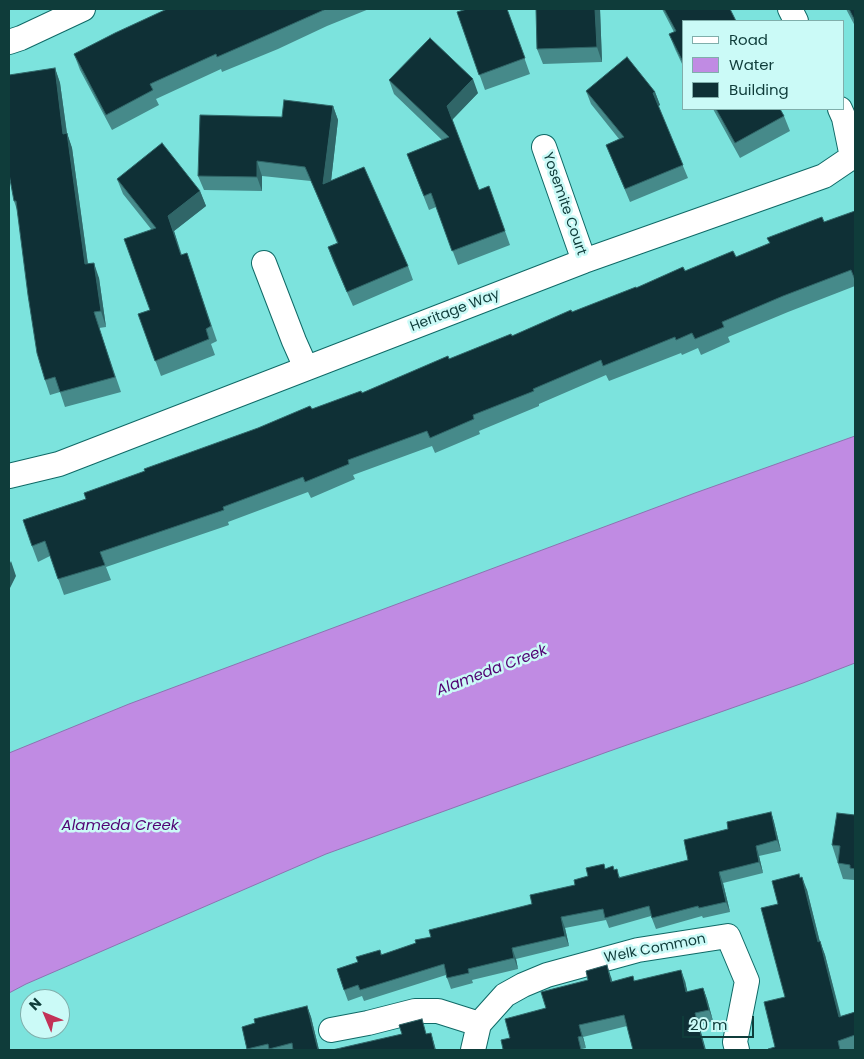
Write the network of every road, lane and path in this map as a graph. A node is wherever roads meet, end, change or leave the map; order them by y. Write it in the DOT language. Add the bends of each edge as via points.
graph roads {
  1 [pos="83,9"];
  2 [pos="9,42"];
  3 [pos="840,110"];
  4 [pos="544,147"];
  5 [pos="584,262"];
  6 [pos="264,263"];
  7 [pos="306,368"];
  8 [pos="9,476"];
  9 [pos="479,1024"];
  10 [pos="331,1030"];
  11 [pos="474,1050"];
  12 [pos="737,1050"];
  1 -- 2 [label="street"];
  3 -- 5 [label="street, Heritage Way" via="852,157 824,176"];
  4 -- 5 [label="street, Yosemite Court"];
  5 -- 7 [label="street, Heritage Way"];
  6 -- 7 [label="street"];
  7 -- 8 [label="street, Heritage Way" via="58,464"];
  9 -- 10 [label="street" via="438,1010 415,1011"];
  9 -- 11 [label="street"];
  9 -- 12 [label="street, Welk Common" via="505,995 547,975 638,950 728,936 747,981 735,1042"];
}
